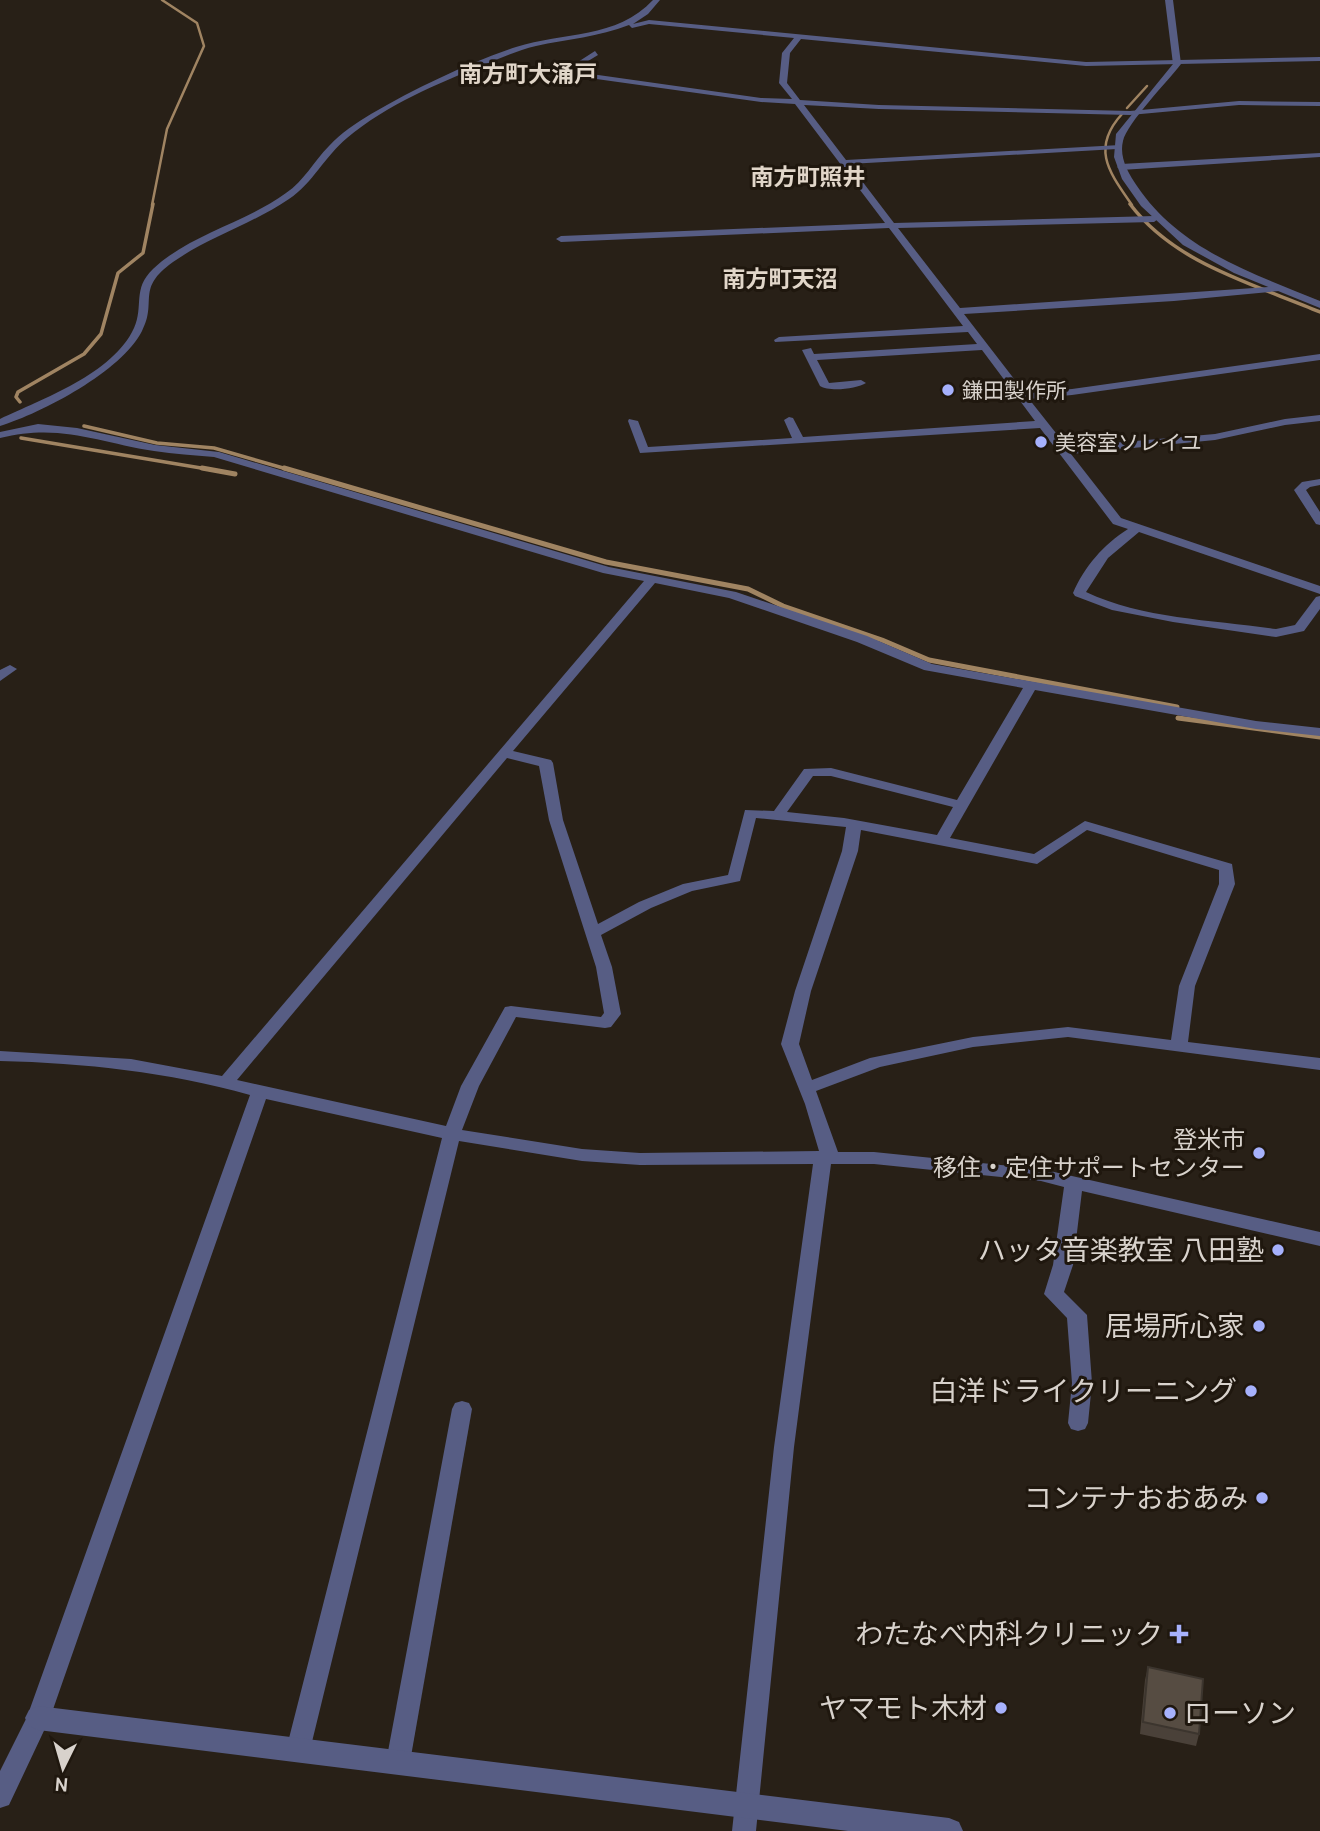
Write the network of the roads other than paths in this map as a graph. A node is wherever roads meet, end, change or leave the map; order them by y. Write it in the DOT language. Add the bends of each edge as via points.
graph roads {
  1 [pos="1169,0"];
  2 [pos="657,1"];
  3 [pos="649,22"];
  4 [pos="800,34"];
  5 [pos="578,35"];
  6 [pos="595,53"];
  7 [pos="1320,59"];
  8 [pos="1177,64"];
  9 [pos="800,103"];
  10 [pos="1320,104"];
  11 [pos="1138,110"];
  12 [pos="1108,148"];
  13 [pos="1320,155"];
  14 [pos="846,162"];
  15 [pos="1121,167"];
  16 [pos="1145,219"];
  17 [pos="895,227"];
  18 [pos="561,239"];
  19 [pos="1269,290"];
  20 [pos="1320,305"];
  21 [pos="958,311"];
  22 [pos="971,329"];
  23 [pos="801,338"];
  24 [pos="779,340"];
  25 [pos="984,347"];
  26 [pos="811,357"];
  27 [pos="1320,357"];
  28 [pos="861,383"];
  29 [pos="1021,396"];
  30 [pos="1320,418"];
  31 [pos="789,420"];
  32 [pos="633,421"];
  33 [pos="0,423"];
  34 [pos="1044,424"];
  35 [pos="0,435"];
  36 [pos="799,440"];
  37 [pos="1064,451"];
  38 [pos="1320,482"];
  39 [pos="1320,521"];
  40 [pos="1138,528"];
  41 [pos="653,579"];
  42 [pos="1320,590"];
  43 [pos="1320,600"];
  44 [pos="1031,685"];
  45 [pos="1320,732"];
  46 [pos="504,752"];
  47 [pos="961,804"];
  48 [pos="778,814"];
  49 [pos="855,824"];
  50 [pos="942,839"];
  51 [pos="593,933"];
  52 [pos="1179,1044"];
  53 [pos="0,1056"];
  54 [pos="1320,1064"];
  55 [pos="226,1082"];
  56 [pos="806,1088"];
  57 [pos="260,1092"];
  58 [pos="452,1133"];
  59 [pos="827,1156"];
  60 [pos="1073,1182"];
  61 [pos="1320,1239"];
  62 [pos="462,1409"];
  63 [pos="1078,1423"];
  64 [pos="38,1718"];
  65 [pos="298,1750"];
  66 [pos="398,1762"];
  67 [pos="0,1797"];
  68 [pos="746,1818"];
  69 [pos="949,1831"];
  1 -- 8 [label="street"];
  2 -- 3 [label="street" via="660,5"];
  2 -- 5 [label="street" via="630,22"];
  3 -- 4 [label="street"];
  3 -- 5 [label="street"];
  4 -- 8 [label="street" via="1023,60"];
  4 -- 9 [label="street" via="786,52 781,79"];
  5 -- 33 [label="street" via="504,54 364,122 332,148 291,194 158,269 142,288 138,330 104,367"];
  6 -- 9 [label="street" via="571,69 575,74"];
  7 -- 8 [label="street"];
  8 -- 11 [label="street"];
  9 -- 11 [label="street"];
  9 -- 14 [label="street"];
  10 -- 11 [label="street" via="1239,103"];
  11 -- 12 [label="street"];
  12 -- 14 [label="street"];
  12 -- 15 [label="street"];
  13 -- 15 [label="street"];
  14 -- 17 [label="street"];
  15 -- 16 [label="street"];
  16 -- 17 [label="street"];
  16 -- 19 [label="street"];
  17 -- 18 [label="street" via="813,225"];
  17 -- 21 [label="street"];
  19 -- 20 [label="street"];
  19 -- 21 [label="street"];
  21 -- 22 [label="street"];
  22 -- 23 [label="street"];
  22 -- 25 [label="street"];
  23 -- 24 [label="street"];
  23 -- 26 [label="street"];
  25 -- 26 [label="street"];
  25 -- 29 [label="street"];
  26 -- 28 [label="street" via="825,386"];
  27 -- 29 [label="street"];
  29 -- 34 [label="street"];
  30 -- 37 [label="street" via="1215,437"];
  31 -- 36 [label="street"];
  32 -- 36 [label="street" via="644,451"];
  34 -- 36 [label="street"];
  34 -- 37 [label="street"];
  35 -- 41 [label="street" via="41,426 153,448 215,454 607,570"];
  37 -- 40 [label="street" via="1117,521"];
  38 -- 39 [label="street" via="1300,490"];
  40 -- 42 [label="street"];
  40 -- 43 [label="street" via="1124,536 1079,593 1123,608 1276,633 1299,628"];
  41 -- 44 [label="street" via="760,604 929,667"];
  41 -- 46 [label="street"];
  44 -- 45 [label="street"];
  44 -- 47 [label="street"];
  46 -- 51 [label="street" via="546,763 556,820"];
  46 -- 55 [label="street"];
  47 -- 48 [label="street" via="831,772 808,772"];
  47 -- 50 [label="street"];
  48 -- 49 [label="street"];
  48 -- 51 [label="street" via="750,813 736,878 688,887"];
  49 -- 50 [label="street"];
  49 -- 56 [label="street" via="790,1044"];
  50 -- 52 [label="street" via="1037,859 1086,825 1227,867 1227,884 1187,986"];
  51 -- 58 [label="street" via="613,1014 605,1023 511,1011 470,1086"];
  52 -- 54 [label="street"];
  52 -- 56 [label="street" via="1068,1032 973,1042 876,1062"];
  53 -- 55 [label="street" via="130,1064"];
  55 -- 57 [label="street"];
  56 -- 59 [label="street" via="816,1104"];
  57 -- 58 [label="street"];
  57 -- 64 [label="street"];
  58 -- 59 [label="street" via="520,1147 640,1159"];
  58 -- 65 [label="street"];
  59 -- 60 [label="street" via="1041,1175"];
  59 -- 68 [label="street" via="784,1447"];
  60 -- 61 [label="street"];
  60 -- 63 [label="street" via="1063,1265 1054,1294 1077,1315 1082,1383"];
  62 -- 66 [label="street"];
  64 -- 65 [label="street"];
  64 -- 67 [label="street"];
  65 -- 66 [label="street"];
  66 -- 68 [label="street"];
  68 -- 69 [label="street"];
}
